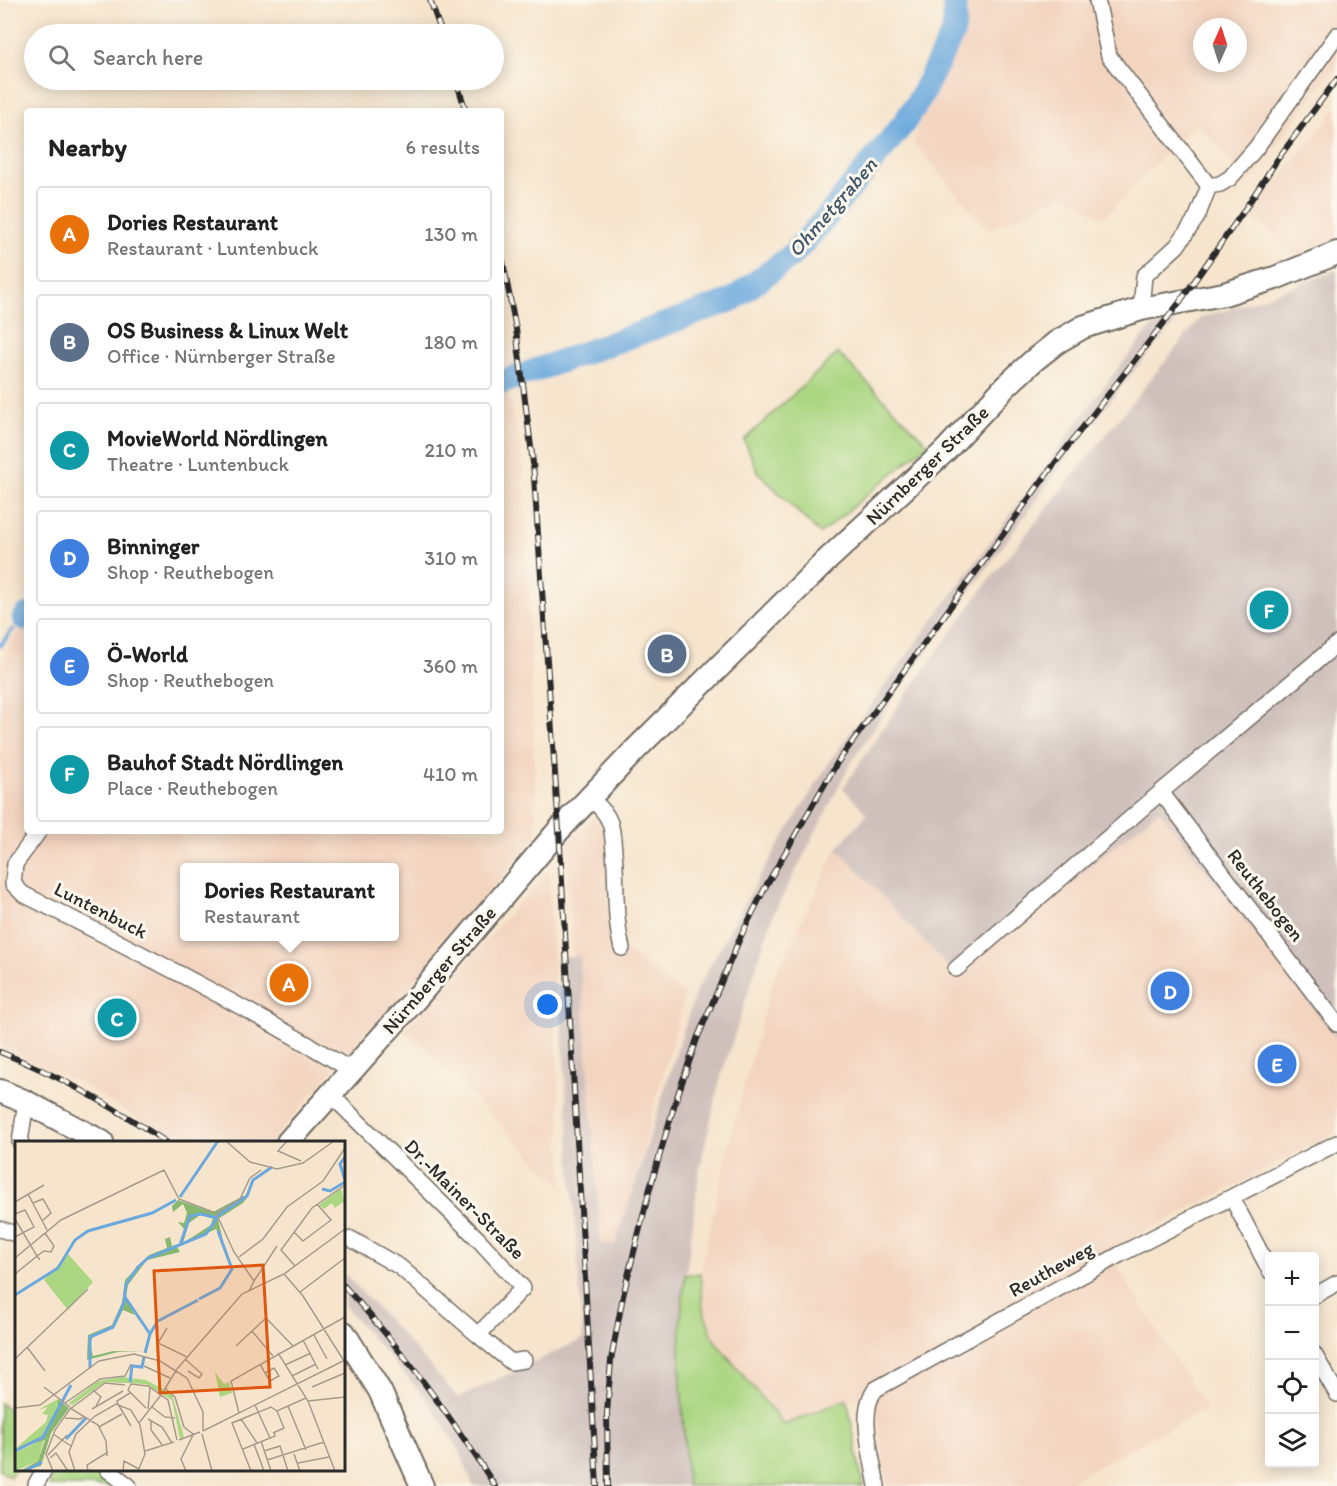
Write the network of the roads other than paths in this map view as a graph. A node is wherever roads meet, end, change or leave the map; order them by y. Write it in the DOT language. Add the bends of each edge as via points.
graph roads {
  1 [pos="1097,0"];
  2 [pos="1337,34"];
  3 [pos="1209,186"];
  4 [pos="1337,253"];
  5 [pos="1141,309"];
  6 [pos="1337,644"];
  7 [pos="1161,792"];
  8 [pos="590,798"];
  9 [pos="37,834"];
  10 [pos="622,948"];
  11 [pos="956,969"];
  12 [pos="1337,1024"];
  13 [pos="351,1070"];
  14 [pos="0,1091"];
  15 [pos="330,1094"];
  16 [pos="27,1102"];
  17 [pos="20,1141"];
  18 [pos="98,1141"];
  19 [pos="290,1141"];
  20 [pos="1337,1143"];
  21 [pos="1232,1198"];
  22 [pos="0,1229"];
  23 [pos="15,1234"];
  24 [pos="351,1239"];
  25 [pos="1265,1263"];
  26 [pos="1337,1283"];
  27 [pos="1319,1293"];
  28 [pos="478,1335"];
  29 [pos="345,1336"];
  30 [pos="524,1360"];
  31 [pos="1317,1360"];
  32 [pos="1337,1394"];
  33 [pos="43,1471"];
  34 [pos="109,1471"];
  35 [pos="36,1484"];
  36 [pos="129,1486"];
  37 [pos="422,1486"];
  38 [pos="877,1486"];
  1 -- 3 [label="street" via="1109,56"];
  2 -- 3 [label="street" via="1243,163 1230,178"];
  3 -- 5 [label="street" via="1184,237 1144,276"];
  4 -- 5 [label="main road, Nürnberger Straße" via="1224,294"];
  5 -- 8 [label="main road, Nürnberger Straße" via="1083,327 1033,361"];
  6 -- 7 [label="street"];
  7 -- 11 [label="street"];
  7 -- 12 [label="street, Reuthebogen"];
  8 -- 10 [label="street" via="602,809 612,835"];
  8 -- 13 [label="main road, Nürnberger Straße"];
  9 -- 13 [label="street, Luntenbuck" via="15,864 13,884 23,894 192,979"];
  13 -- 15 [label="main road, Nürnberger Straße"];
  14 -- 16 [label="main road"];
  15 -- 19 [label="main road, Nürnberger Straße"];
  15 -- 28 [label="street, Dr.-Mainer-Straße" via="523,1288"];
  16 -- 17 [label="street"];
  16 -- 18 [label="main road"];
  20 -- 21 [label="street, Reutheweg"];
  21 -- 25 [label="street"];
  21 -- 38 [label="street, Reutheweg" via="876,1389 867,1405 867,1426"];
  22 -- 23 [label="street"];
  24 -- 28 [label="street" via="400,1267"];
  26 -- 27 [label="street"];
  28 -- 30 [label="street" via="511,1362"];
  29 -- 37 [label="main road" via="380,1391"];
  31 -- 32 [label="street"];
  33 -- 35 [label="street"];
  34 -- 36 [label="street"];
}
